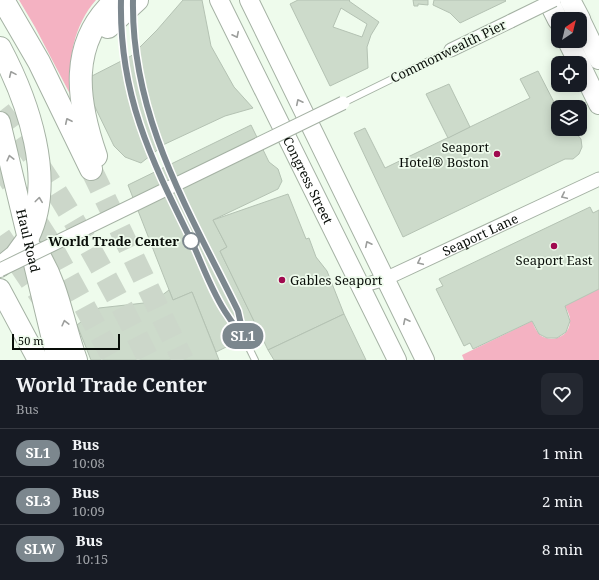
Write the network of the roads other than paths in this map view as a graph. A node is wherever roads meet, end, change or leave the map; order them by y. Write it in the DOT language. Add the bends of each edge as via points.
graph roads {
  1 [pos="3,0"];
  2 [pos="116,0"];
  3 [pos="137,0"];
  4 [pos="219,0"];
  5 [pos="249,0"];
  6 [pos="548,0"];
  7 [pos="554,0"];
  8 [pos="570,0"];
  9 [pos="554,12"];
  10 [pos="576,12"];
  11 [pos="587,33"];
  12 [pos="0,48"];
  13 [pos="451,50"];
  14 [pos="599,58"];
  15 [pos="587,80"];
  16 [pos="83,100"];
  17 [pos="343,103"];
  18 [pos="599,104"];
  19 [pos="0,122"];
  20 [pos="599,179"];
  21 [pos="28,237"];
  22 [pos="0,268"];
  23 [pos="385,279"];
  24 [pos="360,286"];
  25 [pos="0,290"];
  26 [pos="244,338"];
  27 [pos="38,360"];
  28 [pos="57,360"];
  29 [pos="77,360"];
  30 [pos="255,360"];
  31 [pos="397,360"];
  32 [pos="425,360"];
  16 -- 1 [label="highway, one-way" via="95,167"];
  2 -- 16 [label="highway" via="98,18 84,46 80,74"];
  3 -- 16 [label="highway" via="113,21 95,47 84,75"];
  4 -- 24 [label="main road, Congress Street, one-way"];
  23 -- 5 [label="main road, Congress Street, one-way"];
  6 -- 9 [label="main road"];
  7 -- 13 [label="street, Commonwealth Pier, bridge"];
  8 -- 10 [label="main road"];
  11 -- 14 [label="main road"];
  21 -- 12 [label="highway, one-way" via="38,205 38,158 22,99"];
  13 -- 17 [label="lane, Commonwealth Pier"];
  15 -- 18 [label="main road"];
  17 -- 22 [label="street, bridge"];
  21 -- 19 [label="main road, Haul Road, one-way"];
  20 -- 23 [label="street, Seaport Lane, one-way"];
  21 -- 22 [label="main road" via="20,249"];
  21 -- 28 [label="main road, Haul Road"];
  29 -- 21 [label="main road, one-way" via="56,287"];
  23 -- 24 [label="street, Seaport Lane"];
  32 -- 23 [label="main road, Congress Street, one-way"];
  24 -- 31 [label="main road, Congress Street"];
  25 -- 27 [label="main road"];
  26 -- 30 [label="lane"];
}
